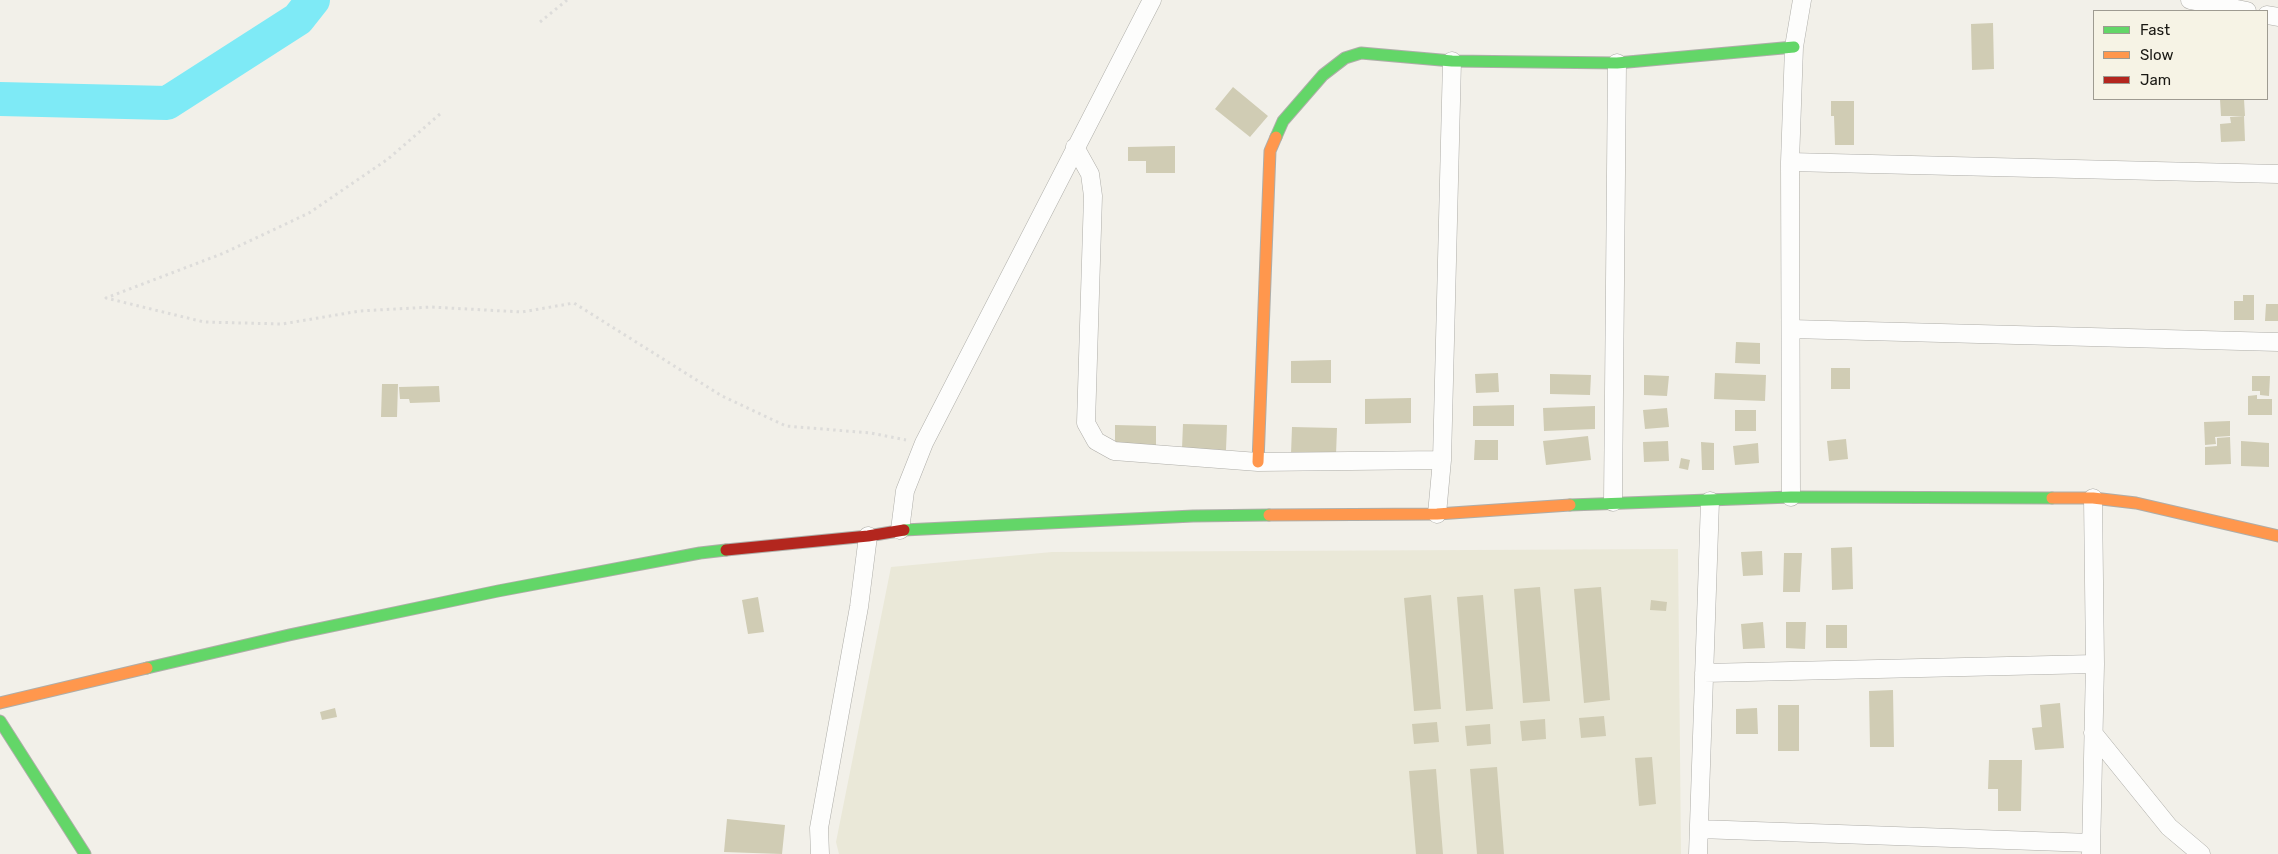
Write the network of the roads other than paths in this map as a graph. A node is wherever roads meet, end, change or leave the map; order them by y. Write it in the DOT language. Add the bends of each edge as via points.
graph roads {
  1 [pos="1152,0"];
  2 [pos="1802,0"];
  3 [pos="2190,0"];
  4 [pos="2242,10"];
  5 [pos="1794,47"];
  6 [pos="1452,61"];
  7 [pos="1617,63"];
  8 [pos="1075,147"];
  9 [pos="1790,162"];
  10 [pos="2278,174"];
  11 [pos="1791,329"];
  12 [pos="2278,342"];
  13 [pos="1442,460"];
  14 [pos="1258,462"];
  15 [pos="1791,498"];
  16 [pos="2093,498"];
  17 [pos="1710,501"];
  18 [pos="1613,502"];
  19 [pos="1438,514"];
  20 [pos="900,530"];
  21 [pos="868,536"];
  22 [pos="2278,536"];
  23 [pos="2095,664"];
  24 [pos="1704,673"];
  25 [pos="0,703"];
  26 [pos="0,721"];
  27 [pos="2093,733"];
  28 [pos="1699,829"];
  29 [pos="2091,849"];
  30 [pos="85,854"];
  31 [pos="820,854"];
  32 [pos="1698,854"];
  33 [pos="2201,854"];
  1 -- 8 [label="street"];
  2 -- 5 [label="street"];
  3 -- 4 [label="street"];
  5 -- 7 [label="street"];
  5 -- 9 [label="street"];
  6 -- 7 [label="street"];
  6 -- 13 [label="street"];
  6 -- 14 [label="street" via="1361,53 1345,58 1323,75 1283,121 1270,150"];
  7 -- 18 [label="street"];
  8 -- 14 [label="street" via="1090,174 1093,196 1086,423 1096,441 1114,451"];
  8 -- 20 [label="street" via="924,443 905,491"];
  9 -- 10 [label="street"];
  9 -- 11 [label="street"];
  11 -- 12 [label="street"];
  11 -- 15 [label="street"];
  13 -- 14 [label="street"];
  13 -- 19 [label="street"];
  15 -- 16 [label="street"];
  15 -- 17 [label="street"];
  16 -- 22 [label="street" via="2136,503"];
  16 -- 23 [label="street"];
  17 -- 18 [label="street"];
  17 -- 24 [label="street"];
  18 -- 19 [label="street"];
  19 -- 20 [label="street" via="1193,516"];
  20 -- 21 [label="street"];
  21 -- 25 [label="street" via="700,553 289,635"];
  21 -- 31 [label="street" via="859,607 819,828"];
  23 -- 24 [label="street"];
  23 -- 27 [label="street"];
  24 -- 28 [label="street"];
  26 -- 30 [label="street"];
  27 -- 29 [label="street"];
  27 -- 33 [label="street" via="2168,827"];
  28 -- 29 [label="street"];
  28 -- 32 [label="street"];
}
